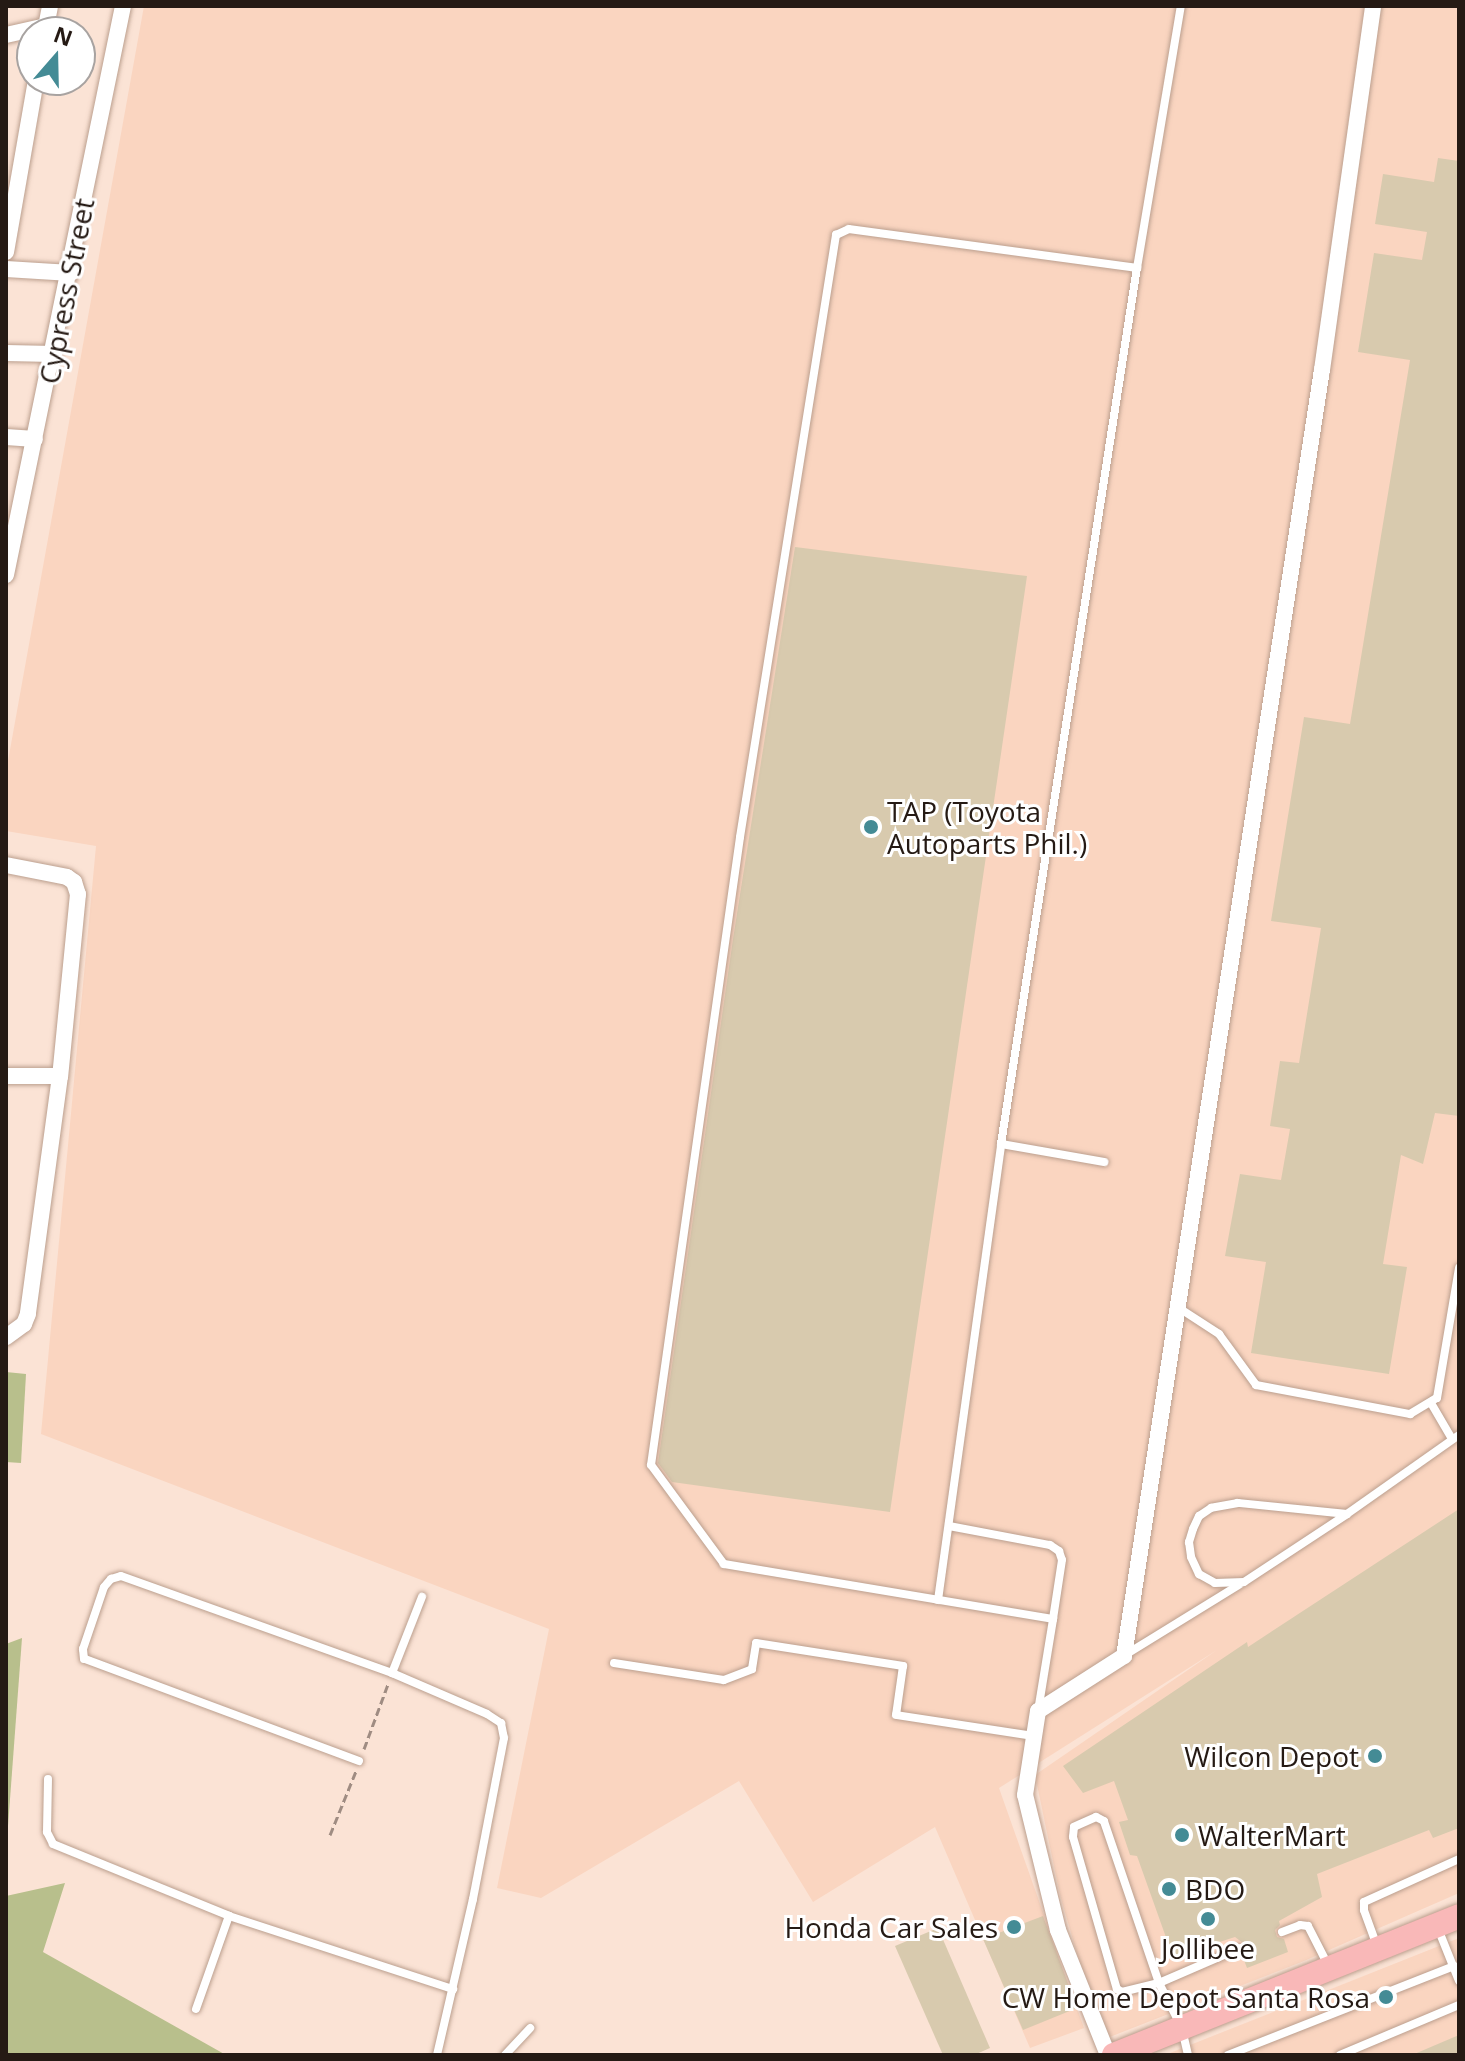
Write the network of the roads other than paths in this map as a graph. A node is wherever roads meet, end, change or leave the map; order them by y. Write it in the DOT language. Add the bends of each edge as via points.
graph roads {
  1 [pos="123,6"];
  2 [pos="1181,6"];
  3 [pos="1373,6"];
  4 [pos="33,96"];
  5 [pos="6,252"];
  6 [pos="1137,268"];
  7 [pos="6,269"];
  8 [pos="71,273"];
  9 [pos="6,353"];
  10 [pos="54,354"];
  11 [pos="6,437"];
  12 [pos="35,439"];
  13 [pos="14,502"];
  14 [pos="6,572"];
  15 [pos="6,865"];
  16 [pos="6,1076"];
  17 [pos="60,1076"];
  18 [pos="1001,1144"];
  19 [pos="1104,1162"];
  20 [pos="1459,1268"];
  21 [pos="1179,1308"];
  22 [pos="6,1337"];
  23 [pos="1431,1403"];
  24 [pos="1456,1437"];
  25 [pos="1347,1514"];
  26 [pos="949,1526"];
  27 [pos="1244,1582"];
  28 [pos="422,1597"];
  29 [pos="938,1600"];
  30 [pos="1053,1619"];
  31 [pos="1124,1656"];
  32 [pos="614,1663"];
  33 [pos="392,1673"];
  34 [pos="1038,1711"];
  35 [pos="1034,1736"];
  36 [pos="359,1761"];
  37 [pos="48,1779"];
  38 [pos="1459,1859"];
  39 [pos="229,1916"];
  40 [pos="1448,1921"];
  41 [pos="1282,1932"];
  42 [pos="1240,1948"];
  43 [pos="1379,1950"];
  44 [pos="1454,1966"];
  45 [pos="1330,1970"];
  46 [pos="1459,1981"];
  47 [pos="1159,1983"];
  48 [pos="453,1989"];
  49 [pos="1459,2005"];
  50 [pos="196,2009"];
  51 [pos="530,2028"];
  52 [pos="1182,2028"];
  53 [pos="437,2055"];
  54 [pos="505,2055"];
  55 [pos="1111,2055"];
  56 [pos="1188,2055"];
  57 [pos="1228,2055"];
  58 [pos="1340,2055"];
  1 -- 8 [label="street, Cypress Street"];
  2 -- 6 [label="lane"];
  3 -- 21 [label="street"];
  4 -- 5 [label="street"];
  6 -- 18 [label="lane"];
  6 -- 29 [label="lane" via="849,229 836,235 740,837 651,1465 724,1564"];
  7 -- 8 [label="street"];
  8 -- 10 [label="street, Cypress Street"];
  9 -- 10 [label="street"];
  10 -- 12 [label="street, Cypress Street"];
  11 -- 12 [label="street"];
  12 -- 13 [label="street, Cypress Street"];
  13 -- 14 [label="street, Cypress Street"];
  15 -- 17 [label="street" via="67,877 78,894"];
  16 -- 17 [label="street"];
  17 -- 22 [label="street" via="28,1314 24,1324"];
  18 -- 19 [label="lane"];
  18 -- 26 [label="lane"];
  20 -- 23 [label="lane" via="1441,1385"];
  21 -- 23 [label="lane" via="1219,1334 1256,1385 1410,1414"];
  21 -- 31 [label="street"];
  23 -- 24 [label="lane"];
  24 -- 25 [label="lane"];
  25 -- 27 [label="lane"];
  25 -- 27 [label="lane" via="1238,1503 1211,1508 1193,1529 1191,1557 1199,1574 1215,1583"];
  26 -- 29 [label="lane"];
  26 -- 30 [label="lane" via="1059,1551"];
  27 -- 31 [label="lane"];
  28 -- 33 [label="lane"];
  29 -- 30 [label="lane"];
  30 -- 34 [label="lane"];
  31 -- 34 [label="street"];
  32 -- 35 [label="lane" via="724,1680 752,1669 756,1643 903,1666 896,1715"];
  33 -- 36 [label="lane" via="121,1576 104,1587 84,1659"];
  33 -- 48 [label="lane" via="487,1714 501,1723 504,1738"];
  34 -- 35 [label="street"];
  35 -- 55 [label="street" via="1025,1795 1058,1930"];
  37 -- 39 [label="lane" via="47,1832 53,1844"];
  38 -- 43 [label="lane" via="1364,1902"];
  39 -- 48 [label="lane"];
  39 -- 50 [label="lane"];
  40 -- 43 [label="main road"];
  40 -- 44 [label="lane"];
  41 -- 45 [label="lane" via="1308,1926"];
  42 -- 47 [label="lane"];
  43 -- 45 [label="main road"];
  44 -- 46 [label="lane"];
  44 -- 57 [label="lane"];
  45 -- 52 [label="main road"];
  47 -- 47 [label="lane" via="1129,1992 1117,1989 1074,1827 1096,1817 1104,1821"];
  47 -- 52 [label="lane"];
  48 -- 53 [label="lane"];
  49 -- 58 [label="lane"];
  51 -- 54 [label="lane"];
  52 -- 55 [label="main road"];
  52 -- 56 [label="lane"];
}
